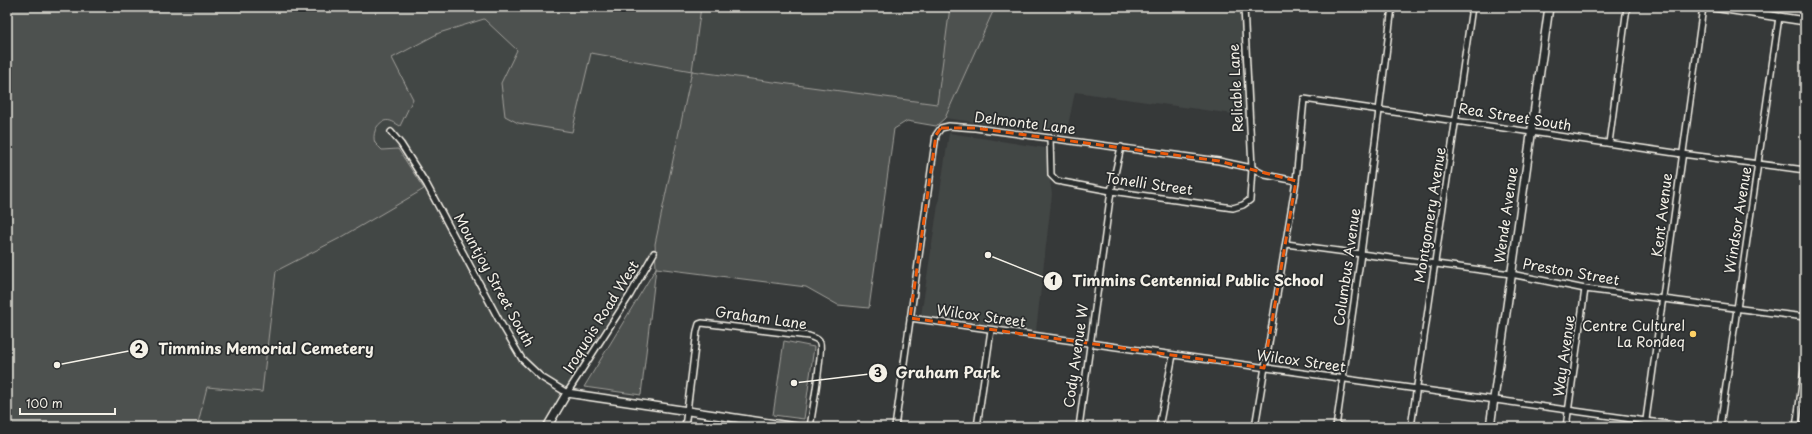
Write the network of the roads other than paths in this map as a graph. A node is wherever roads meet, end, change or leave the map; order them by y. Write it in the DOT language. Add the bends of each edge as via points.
graph roads {
  1 [pos="1244,7"];
  2 [pos="1392,7"];
  3 [pos="1472,7"];
  4 [pos="1549,7"];
  5 [pos="1627,7"];
  6 [pos="1703,7"];
  7 [pos="1713,7"];
  8 [pos="1779,17"];
  9 [pos="1805,21"];
  10 [pos="1379,110"];
  11 [pos="1457,120"];
  12 [pos="1531,131"];
  13 [pos="391,132"];
  14 [pos="1050,138"];
  15 [pos="1609,143"];
  16 [pos="1121,147"];
  17 [pos="1682,154"];
  18 [pos="1759,164"];
  19 [pos="1252,168"];
  20 [pos="1805,170"];
  21 [pos="1296,181"];
  22 [pos="1111,191"];
  23 [pos="1286,244"];
  24 [pos="654,253"];
  25 [pos="1361,254"];
  26 [pos="1435,264"];
  27 [pos="1511,274"];
  28 [pos="1585,289"];
  29 [pos="1663,299"];
  30 [pos="1736,309"];
  31 [pos="1805,317"];
  32 [pos="910,318"];
  33 [pos="991,330"];
  34 [pos="1090,343"];
  35 [pos="1172,355"];
  36 [pos="1805,363"];
  37 [pos="1264,368"];
  38 [pos="1343,379"];
  39 [pos="1416,389"];
  40 [pos="567,393"];
  41 [pos="1494,400"];
  42 [pos="1569,410"];
  43 [pos="687,411"];
  44 [pos="1646,421"];
  45 [pos="547,427"];
  46 [pos="685,427"];
  47 [pos="796,427"];
  48 [pos="810,427"];
  49 [pos="895,427"];
  50 [pos="977,427"];
  51 [pos="1079,427"];
  52 [pos="1159,427"];
  53 [pos="1255,427"];
  54 [pos="1336,427"];
  55 [pos="1411,427"];
  56 [pos="1490,427"];
  57 [pos="1566,427"];
  58 [pos="1645,427"];
  59 [pos="1689,427"];
  60 [pos="1720,427"];
  61 [pos="1796,427"];
  1 -- 19 [label="street, Reliable Lane"];
  2 -- 10 [label="street, Columbus Avenue"];
  3 -- 11 [label="street, Montgomery Avenue"];
  4 -- 12 [label="street, Wende Avenue"];
  5 -- 15 [label="street"];
  6 -- 17 [label="street, Kent Avenue"];
  7 -- 8 [label="street"];
  8 -- 9 [label="street"];
  8 -- 18 [label="street, Windsor Avenue"];
  10 -- 11 [label="street, Rea Street South"];
  10 -- 21 [label="street, Rea Street South" via="1304,99"];
  10 -- 25 [label="street, Columbus Avenue"];
  11 -- 12 [label="street, Rea Street South"];
  11 -- 26 [label="street, Montgomery Avenue"];
  12 -- 15 [label="street, Rea Street South"];
  12 -- 27 [label="street, Wende Avenue"];
  13 -- 40 [label="street, Mountjoy Street South" via="427,185 522,359 541,377"];
  14 -- 16 [label="street, Delmonte Lane"];
  14 -- 22 [label="street, Tonelli Street" via="1051,175 1057,181"];
  14 -- 32 [label="street, Delmonte Lane" via="975,128 941,128 936,135"];
  15 -- 17 [label="street, Rea Street South"];
  16 -- 19 [label="street, Delmonte Lane"];
  16 -- 22 [label="street, Cody Avenue W"];
  17 -- 18 [label="street, Rea Street South"];
  17 -- 29 [label="street, Kent Avenue"];
  18 -- 20 [label="street, Rea Street South"];
  18 -- 30 [label="street, Windsor Avenue"];
  19 -- 21 [label="street, Delmonte Lane" via="1265,175"];
  19 -- 22 [label="street, Tonelli Street" via="1250,200 1243,206 1232,208"];
  21 -- 23 [label="street"];
  22 -- 34 [label="street, Cody Avenue W"];
  23 -- 25 [label="street, Preston Street"];
  23 -- 37 [label="street"];
  24 -- 40 [label="street, Iroquois Road West" via="626,302"];
  25 -- 26 [label="street, Preston Street"];
  25 -- 38 [label="street, Columbus Avenue"];
  26 -- 27 [label="street, Preston Street"];
  26 -- 39 [label="street, Montgomery Avenue"];
  27 -- 28 [label="street, Preston Street"];
  27 -- 41 [label="street, Wende Avenue"];
  28 -- 29 [label="street, Preston Street"];
  28 -- 42 [label="street, Way Avenue"];
  29 -- 30 [label="street, Preston Street"];
  29 -- 44 [label="street, Kent Avenue"];
  30 -- 31 [label="street, Preston Street"];
  30 -- 60 [label="street, Windsor Avenue"];
  32 -- 33 [label="street, Wilcox Street"];
  32 -- 49 [label="street"];
  33 -- 34 [label="street, Wilcox Street"];
  33 -- 50 [label="street"];
  34 -- 35 [label="street, Wilcox Street"];
  34 -- 51 [label="street, Cody Avenue W"];
  35 -- 37 [label="street, Wilcox Street"];
  35 -- 52 [label="street"];
  36 -- 61 [label="street"];
  37 -- 38 [label="street, Wilcox Street"];
  37 -- 53 [label="street"];
  38 -- 39 [label="street, Wilcox Street"];
  38 -- 54 [label="street, Columbus Avenue"];
  39 -- 41 [label="street, Wilcox Street"];
  39 -- 55 [label="street, Montgomery Avenue"];
  40 -- 43 [label="street, Mountjoy Street South"];
  40 -- 45 [label="street"];
  41 -- 42 [label="street, Wilcox Street"];
  41 -- 56 [label="street, Wende Avenue"];
  42 -- 44 [label="street, Wilcox Street"];
  42 -- 57 [label="street, Way Avenue"];
  43 -- 46 [label="street"];
  43 -- 47 [label="street, Mountjoy Street South"];
  43 -- 48 [label="street, Graham Lane" via="699,324 810,336 818,339 820,344"];
  44 -- 58 [label="street, Kent Avenue"];
  44 -- 59 [label="street, Wilcox Street"];
}
